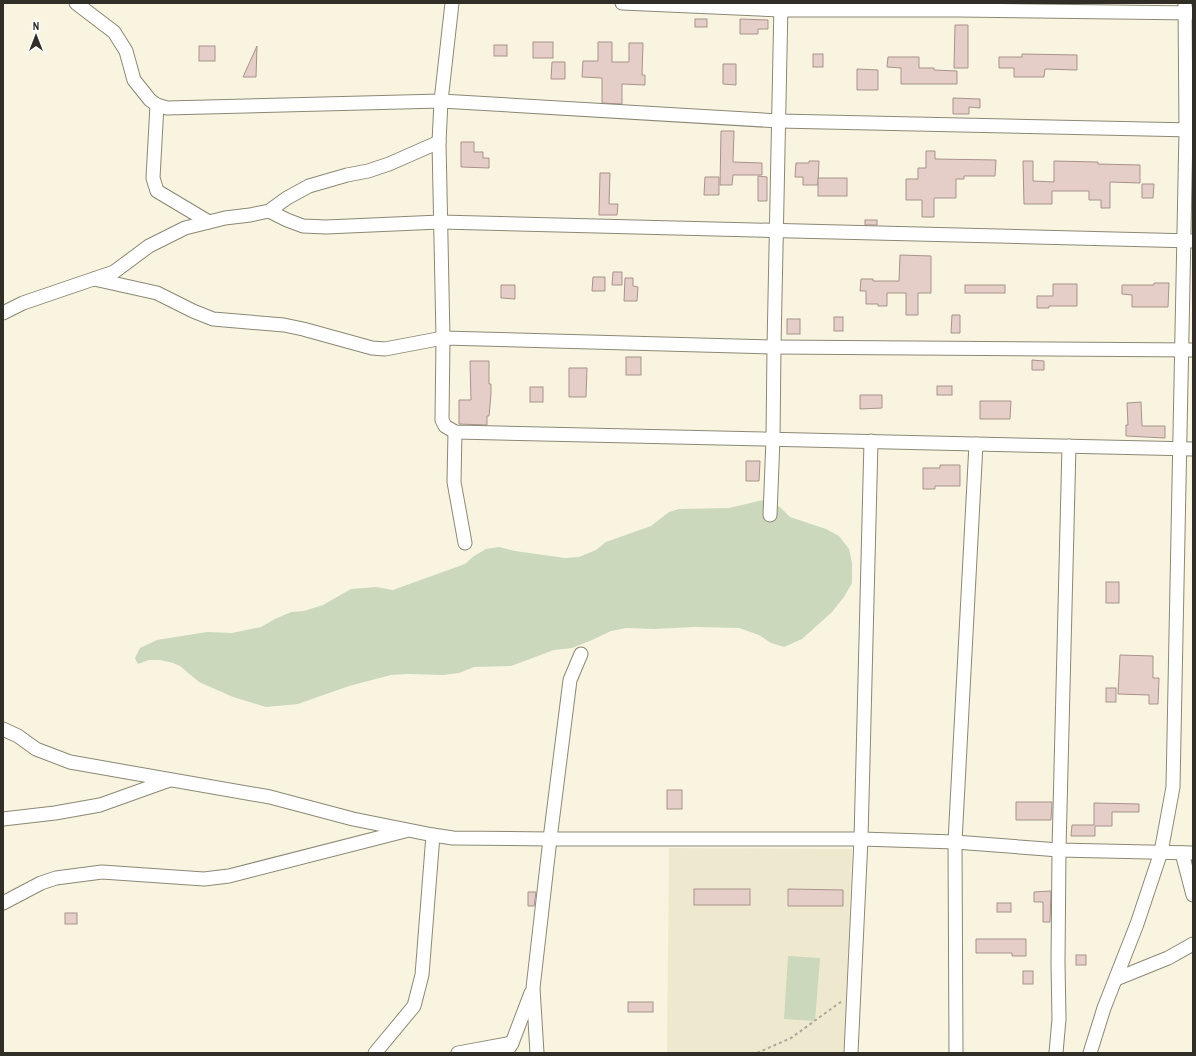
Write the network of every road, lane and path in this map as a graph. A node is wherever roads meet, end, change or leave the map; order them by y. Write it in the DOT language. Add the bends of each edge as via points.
graph roads {
  1 [pos="76,3"];
  2 [pos="452,3"];
  3 [pos="622,3"];
  4 [pos="781,6"];
  5 [pos="959,6"];
  6 [pos="1188,9"];
  7 [pos="441,101"];
  8 [pos="157,105"];
  9 [pos="779,121"];
  10 [pos="1189,130"];
  11 [pos="439,142"];
  12 [pos="268,210"];
  13 [pos="209,222"];
  14 [pos="440,222"];
  15 [pos="777,231"];
  16 [pos="1188,241"];
  17 [pos="94,279"];
  18 [pos="3,313"];
  19 [pos="443,338"];
  20 [pos="774,347"];
  21 [pos="1187,350"];
  22 [pos="455,432"];
  23 [pos="774,439"];
  24 [pos="871,441"];
  25 [pos="976,444"];
  26 [pos="1069,446"];
  27 [pos="1179,448"];
  28 [pos="1193,449"];
  29 [pos="770,515"];
  30 [pos="465,543"];
  31 [pos="581,654"];
  32 [pos="3,729"];
  33 [pos="171,780"];
  34 [pos="3,819"];
  35 [pos="408,830"];
  36 [pos="433,835"];
  37 [pos="861,838"];
  38 [pos="550,839"];
  39 [pos="955,842"];
  40 [pos="1059,850"];
  41 [pos="1161,852"];
  42 [pos="1187,853"];
  43 [pos="1193,894"];
  44 [pos="3,903"];
  45 [pos="1193,944"];
  46 [pos="1116,979"];
  47 [pos="533,988"];
  48 [pos="853,993"];
  49 [pos="509,1048"];
  50 [pos="374,1053"];
  51 [pos="458,1053"];
  52 [pos="537,1053"];
  53 [pos="757,1053"];
  54 [pos="851,1053"];
  55 [pos="956,1053"];
  56 [pos="1056,1053"];
  57 [pos="1090,1053"];
  1 -- 8 [label="street" via="114,32 126,51 134,80"];
  2 -- 7 [label="street"];
  3 -- 4 [label="street"];
  4 -- 5 [label="street"];
  4 -- 9 [label="street"];
  5 -- 6 [label="street"];
  6 -- 10 [label="street"];
  7 -- 8 [label="street" via="167,108"];
  7 -- 9 [label="street"];
  7 -- 11 [label="street"];
  8 -- 13 [label="street" via="154,185 157,191"];
  9 -- 10 [label="street"];
  9 -- 15 [label="street"];
  10 -- 16 [label="street"];
  11 -- 12 [label="street" via="389,164 309,186"];
  11 -- 14 [label="street"];
  12 -- 13 [label="street"];
  12 -- 14 [label="street" via="302,226"];
  13 -- 17 [label="street" via="185,228 149,246 114,272"];
  14 -- 15 [label="street"];
  14 -- 19 [label="street"];
  15 -- 16 [label="street"];
  15 -- 20 [label="street"];
  16 -- 21 [label="street"];
  17 -- 18 [label="street" via="24,303"];
  17 -- 19 [label="street" via="157,293 193,312 213,319 284,325 372,348 385,349"];
  19 -- 20 [label="street"];
  19 -- 22 [label="street" via="442,420 445,426"];
  20 -- 21 [label="street"];
  20 -- 23 [label="street"];
  21 -- 27 [label="street"];
  22 -- 23 [label="street"];
  22 -- 30 [label="street" via="454,482"];
  23 -- 24 [label="street"];
  23 -- 29 [label="street"];
  24 -- 25 [label="street"];
  24 -- 37 [label="street"];
  25 -- 26 [label="street"];
  25 -- 39 [label="street"];
  26 -- 27 [label="street"];
  26 -- 40 [label="street"];
  27 -- 28 [label="street"];
  27 -- 41 [label="street" via="1173,787"];
  31 -- 38 [label="street" via="570,680"];
  32 -- 33 [label="street" via="36,749 70,762"];
  33 -- 34 [label="street" via="100,805"];
  33 -- 35 [label="street" via="270,797 353,819"];
  35 -- 36 [label="street"];
  35 -- 44 [label="street" via="229,876 204,879 102,872 56,878"];
  36 -- 38 [label="street" via="453,838"];
  36 -- 50 [label="street" via="422,975 414,1006"];
  37 -- 38 [label="street"];
  37 -- 39 [label="street"];
  37 -- 48 [label="street"];
  38 -- 47 [label="street"];
  39 -- 40 [label="street"];
  39 -- 55 [label="street"];
  40 -- 41 [label="street"];
  40 -- 56 [label="street" via="1059,1019"];
  41 -- 42 [label="street"];
  41 -- 46 [label="street"];
  42 -- 43 [label="street"];
  45 -- 46 [label="street" via="1168,958"];
  46 -- 57 [label="street"];
  47 -- 49 [label="street"];
  47 -- 52 [label="street"];
  48 -- 53 [label="path" via="791,1038"];
  48 -- 54 [label="street"];
  49 -- 51 [label="street"];
}
